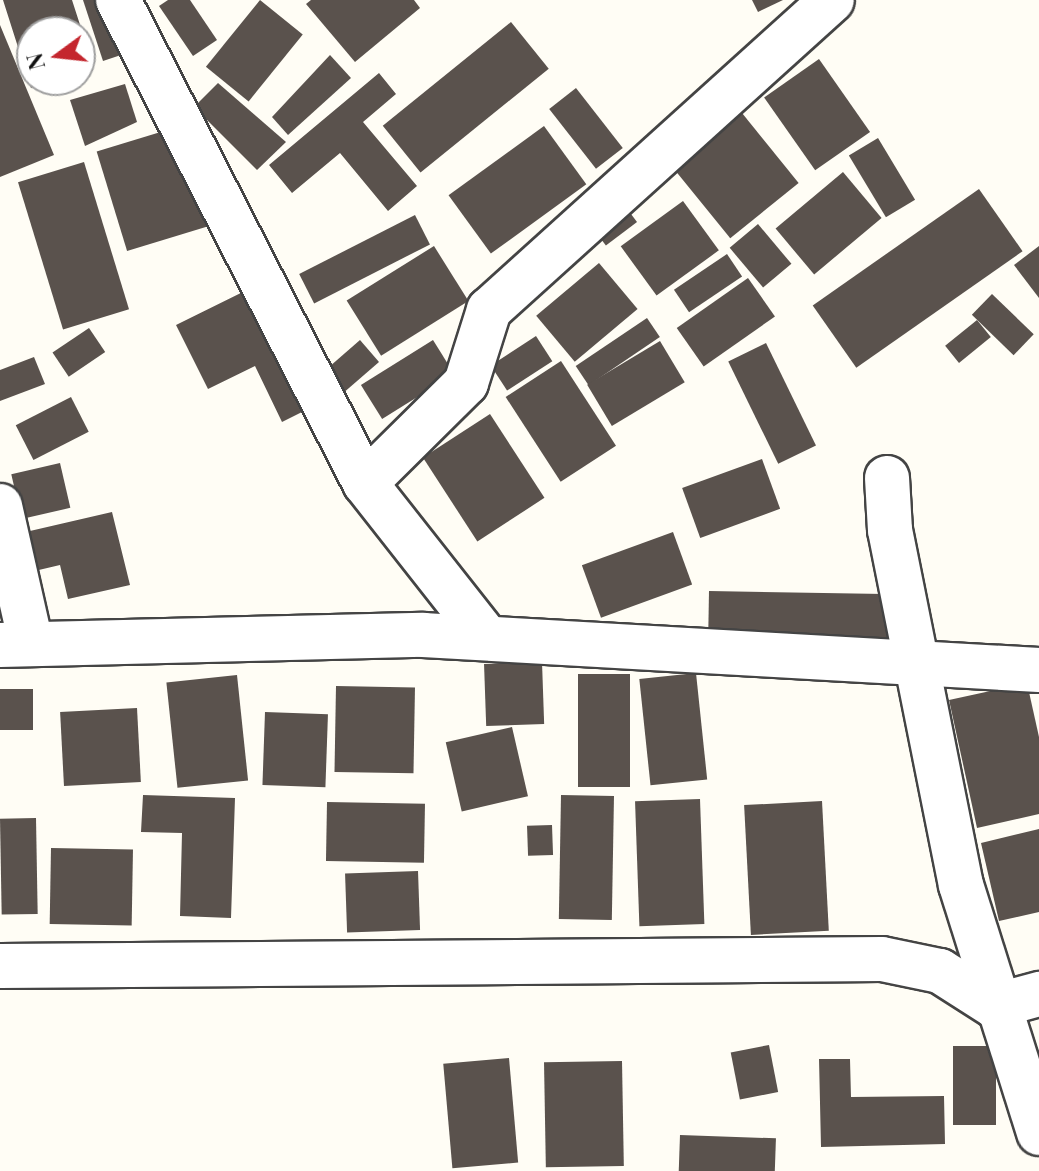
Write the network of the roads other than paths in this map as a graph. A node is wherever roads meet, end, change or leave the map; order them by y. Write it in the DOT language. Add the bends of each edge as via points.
graph roads {
  1 [pos="118,0"];
  2 [pos="832,0"];
  3 [pos="887,478"];
  4 [pos="365,483"];
  5 [pos="0,506"];
  6 [pos="487,638"];
  7 [pos="15,644"];
  8 [pos="915,661"];
  9 [pos="1039,670"];
  10 [pos="0,966"];
  11 [pos="1039,994"];
  12 [pos="995,1006"];
  13 [pos="1039,1133"];
  1 -- 4 [label="street"];
  2 -- 4 [label="street" via="489,310 466,383"];
  3 -- 8 [label="street"];
  4 -- 6 [label="street"];
  5 -- 7 [label="street"];
  6 -- 7 [label="street"];
  6 -- 8 [label="street"];
  8 -- 9 [label="street"];
  8 -- 12 [label="street" via="961,885"];
  10 -- 12 [label="street" via="882,959 940,971"];
  11 -- 12 [label="street"];
  12 -- 13 [label="street"];
}
